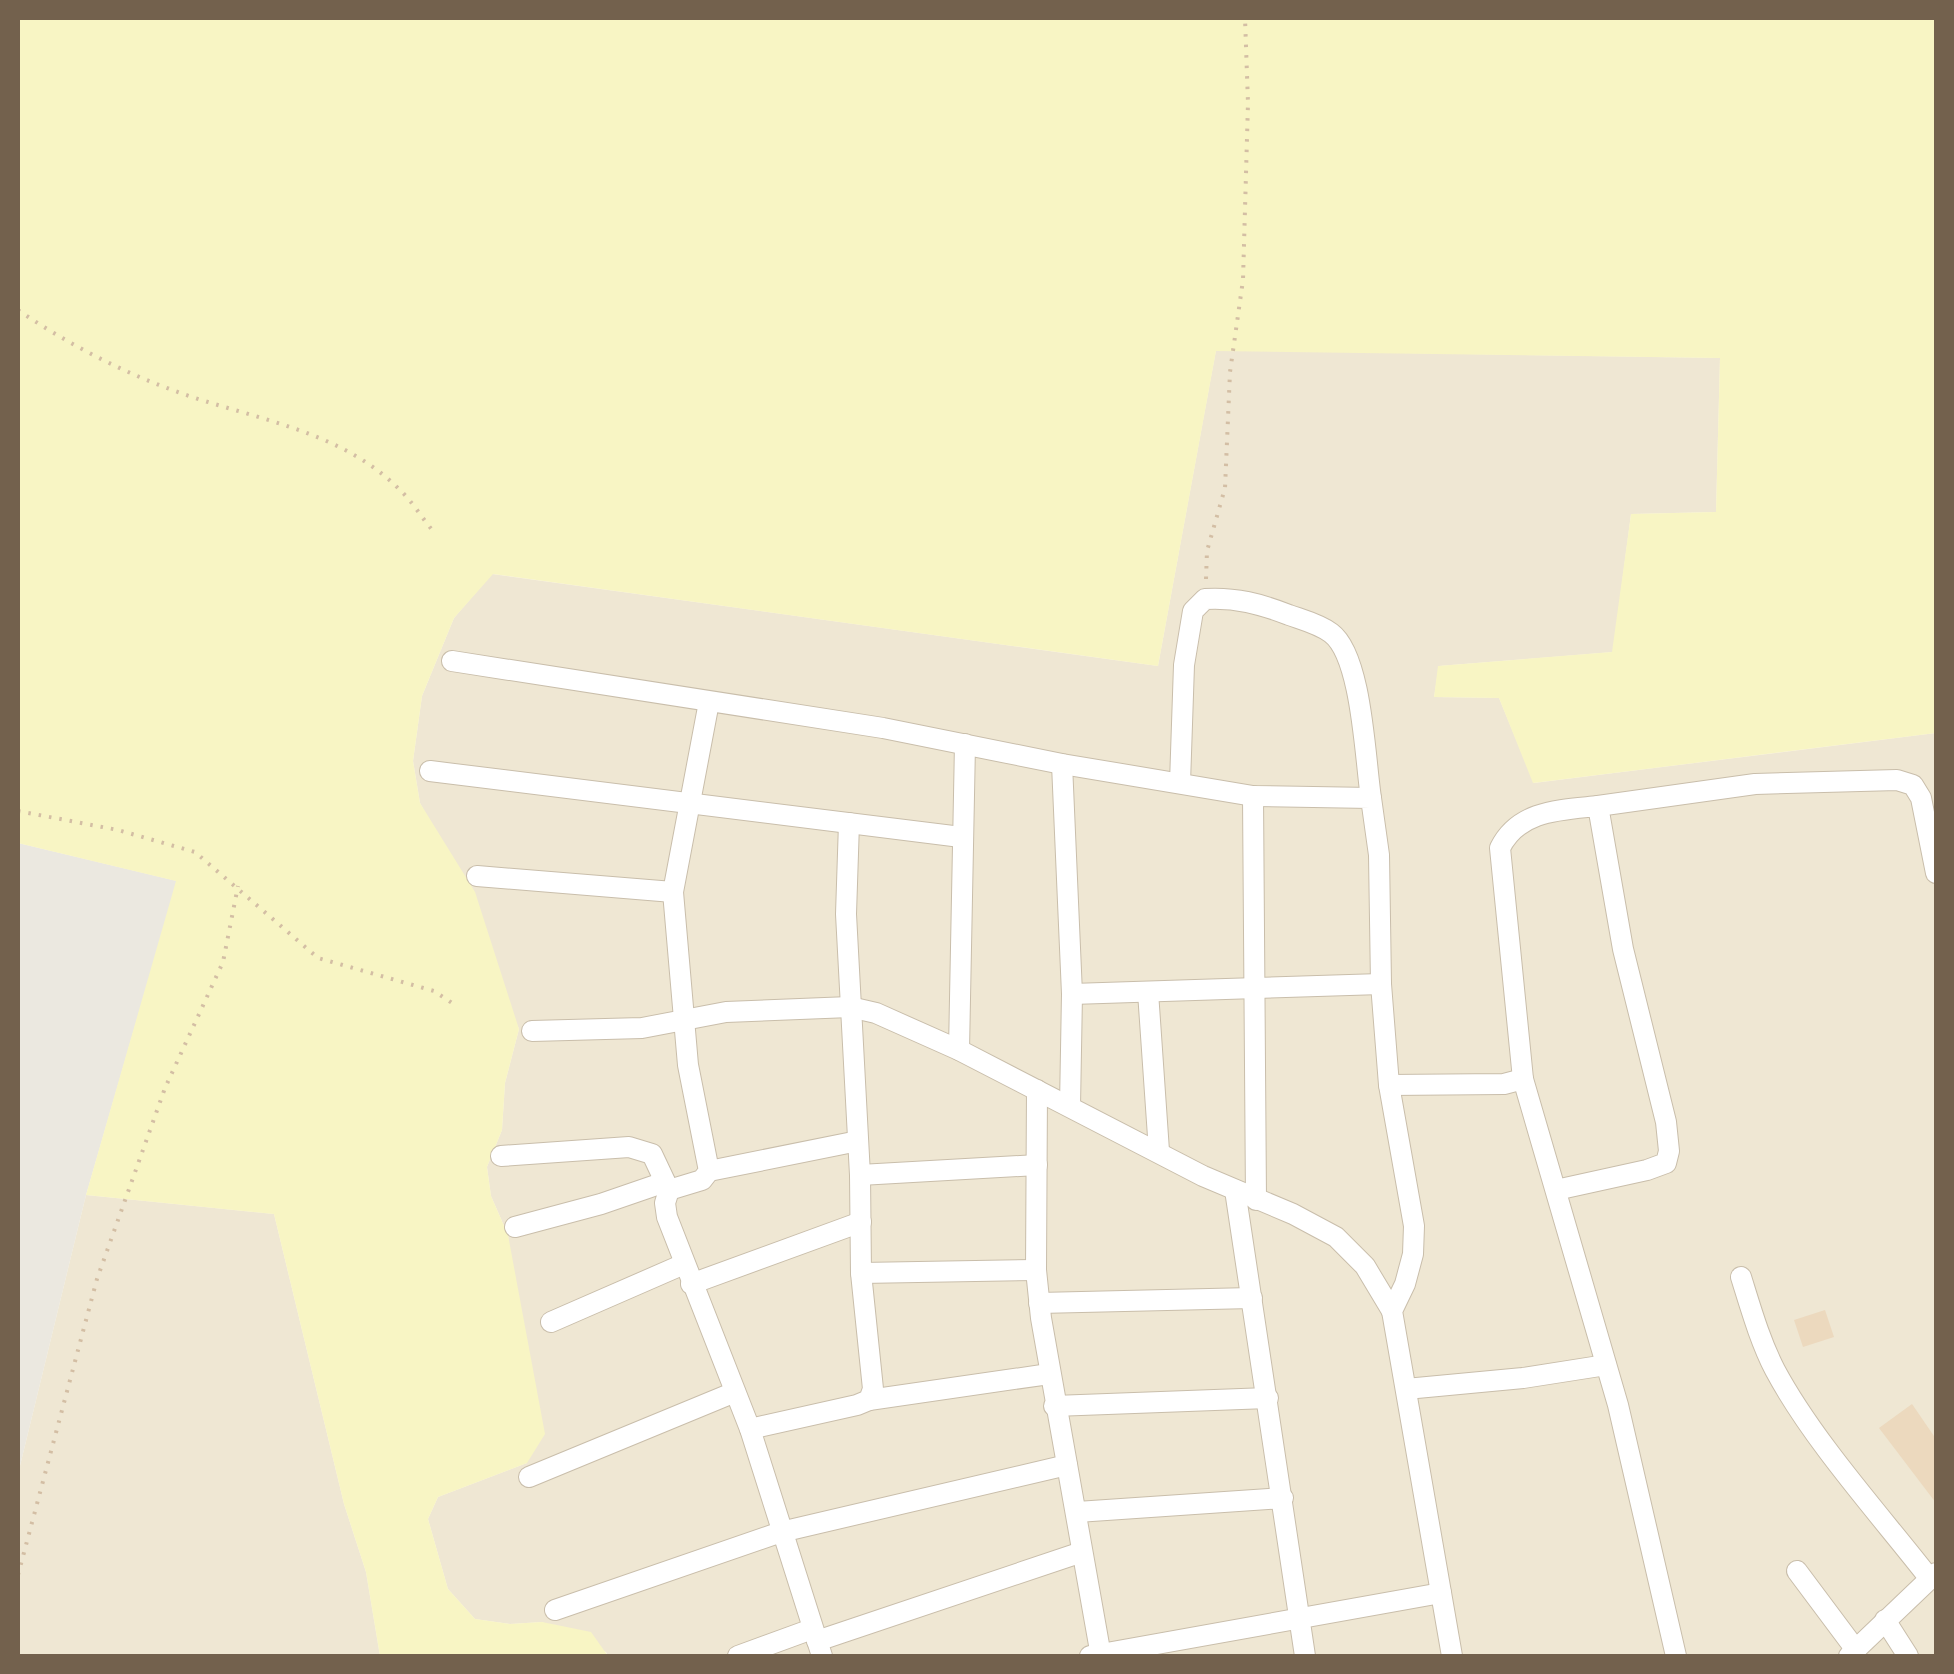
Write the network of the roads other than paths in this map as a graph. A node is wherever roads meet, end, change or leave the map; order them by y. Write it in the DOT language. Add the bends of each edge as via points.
graph roads {
  1 [pos="452,661"];
  2 [pos="709,702"];
  3 [pos="965,744"];
  4 [pos="1062,764"];
  5 [pos="430,771"];
  6 [pos="1180,783"];
  7 [pos="1253,796"];
  8 [pos="1371,798"];
  9 [pos="690,803"];
  10 [pos="1598,806"];
  11 [pos="849,823"];
  12 [pos="961,837"];
  13 [pos="1936,873"];
  14 [pos="477,876"];
  15 [pos="673,892"];
  16 [pos="1381,984"];
  17 [pos="1257,988"];
  18 [pos="1148,992"];
  19 [pos="1072,994"];
  20 [pos="850,1008"];
  21 [pos="686,1018"];
  22 [pos="532,1031"];
  23 [pos="959,1050"];
  24 [pos="1523,1079"];
  25 [pos="1388,1085"];
  26 [pos="1037,1090"];
  27 [pos="1070,1106"];
  28 [pos="858,1141"];
  29 [pos="1158,1151"];
  30 [pos="502,1156"];
  31 [pos="1036,1165"];
  32 [pos="709,1170"];
  33 [pos="860,1175"];
  34 [pos="667,1186"];
  35 [pos="1235,1190"];
  36 [pos="1556,1190"];
  37 [pos="1256,1200"];
  38 [pos="861,1222"];
  39 [pos="515,1227"];
  40 [pos="1036,1270"];
  41 [pos="861,1273"];
  42 [pos="687,1274"];
  43 [pos="1741,1277"];
  44 [pos="1252,1298"];
  45 [pos="1039,1303"];
  46 [pos="1392,1311"];
  47 [pos="551,1322"];
  48 [pos="1606,1365"];
  49 [pos="1049,1374"];
  50 [pos="1406,1390"];
  51 [pos="735,1392"];
  52 [pos="1268,1398"];
  53 [pos="868,1400"];
  54 [pos="1054,1406"];
  55 [pos="750,1429"];
  56 [pos="1067,1465"];
  57 [pos="529,1477"];
  58 [pos="1283,1498"];
  59 [pos="1077,1512"];
  60 [pos="782,1532"];
  61 [pos="1082,1552"];
  62 [pos="1797,1571"];
  63 [pos="1934,1576"];
  64 [pos="1442,1593"];
  65 [pos="555,1610"];
  66 [pos="1300,1618"];
  67 [pos="1885,1620"];
  68 [pos="817,1642"];
  69 [pos="1852,1653"];
  70 [pos="1097,1655"];
  71 [pos="738,1656"];
  72 [pos="1306,1656"];
  73 [pos="1452,1656"];
  74 [pos="1676,1656"];
  75 [pos="1908,1656"];
  1 -- 2 [label="street"];
  2 -- 3 [label="street"];
  2 -- 9 [label="street"];
  3 -- 4 [label="street"];
  3 -- 12 [label="street"];
  4 -- 6 [label="street"];
  4 -- 19 [label="street"];
  5 -- 9 [label="street"];
  6 -- 7 [label="street"];
  6 -- 8 [label="street" via="1193,611 1206,599 1230,598 1317,626 1342,645 1353,676"];
  7 -- 8 [label="street"];
  7 -- 17 [label="street"];
  8 -- 16 [label="street"];
  9 -- 11 [label="street"];
  9 -- 15 [label="street"];
  10 -- 13 [label="street" via="1755,784 1897,780 1914,785 1921,798"];
  10 -- 24 [label="street" via="1534,815 1500,848"];
  10 -- 36 [label="street" via="1669,1151 1666,1163 1647,1170"];
  11 -- 12 [label="street"];
  11 -- 20 [label="street"];
  12 -- 23 [label="street"];
  14 -- 15 [label="street"];
  15 -- 21 [label="street"];
  16 -- 17 [label="street"];
  16 -- 25 [label="street"];
  17 -- 18 [label="street"];
  17 -- 37 [label="street"];
  18 -- 19 [label="street"];
  18 -- 29 [label="street"];
  19 -- 27 [label="street"];
  20 -- 21 [label="street"];
  20 -- 23 [label="street"];
  20 -- 28 [label="street"];
  21 -- 22 [label="street" via="642,1028"];
  21 -- 32 [label="street" via="688,1065"];
  23 -- 26 [label="street"];
  24 -- 25 [label="street"];
  24 -- 36 [label="street"];
  25 -- 46 [label="street" via="1414,1226 1409,1269"];
  26 -- 27 [label="street"];
  26 -- 31 [label="street"];
  27 -- 29 [label="street"];
  28 -- 32 [label="street"];
  28 -- 33 [label="street"];
  29 -- 35 [label="street"];
  30 -- 34 [label="street" via="640,1148 652,1154"];
  31 -- 33 [label="street"];
  31 -- 40 [label="street"];
  32 -- 34 [label="street" via="702,1180"];
  33 -- 38 [label="street"];
  34 -- 39 [label="street"];
  34 -- 42 [label="street" via="666,1217"];
  35 -- 37 [label="street"];
  35 -- 44 [label="street"];
  36 -- 48 [label="street"];
  37 -- 46 [label="street" via="1336,1237 1366,1266"];
  38 -- 41 [label="street"];
  38 -- 42 [label="street"];
  40 -- 41 [label="street"];
  40 -- 45 [label="street"];
  41 -- 53 [label="street"];
  42 -- 47 [label="street"];
  42 -- 51 [label="street"];
  43 -- 63 [label="street" via="1758,1332 1806,1418"];
  44 -- 45 [label="street"];
  44 -- 52 [label="street"];
  45 -- 49 [label="street"];
  46 -- 50 [label="street"];
  48 -- 50 [label="street"];
  48 -- 74 [label="street"];
  49 -- 53 [label="street"];
  49 -- 54 [label="street"];
  50 -- 64 [label="street"];
  51 -- 55 [label="street"];
  51 -- 57 [label="street"];
  52 -- 54 [label="street"];
  52 -- 58 [label="street"];
  53 -- 55 [label="street"];
  54 -- 56 [label="street"];
  55 -- 60 [label="street"];
  56 -- 59 [label="street"];
  56 -- 60 [label="street"];
  58 -- 59 [label="street"];
  58 -- 66 [label="street"];
  59 -- 61 [label="street"];
  60 -- 65 [label="street"];
  60 -- 68 [label="street"];
  61 -- 68 [label="street"];
  61 -- 70 [label="street"];
  62 -- 69 [label="street"];
  63 -- 67 [label="street"];
  64 -- 66 [label="street"];
  64 -- 73 [label="street"];
  66 -- 70 [label="street"];
  66 -- 72 [label="street"];
  67 -- 69 [label="street"];
  67 -- 75 [label="street"];
  68 -- 71 [label="street"];
}
